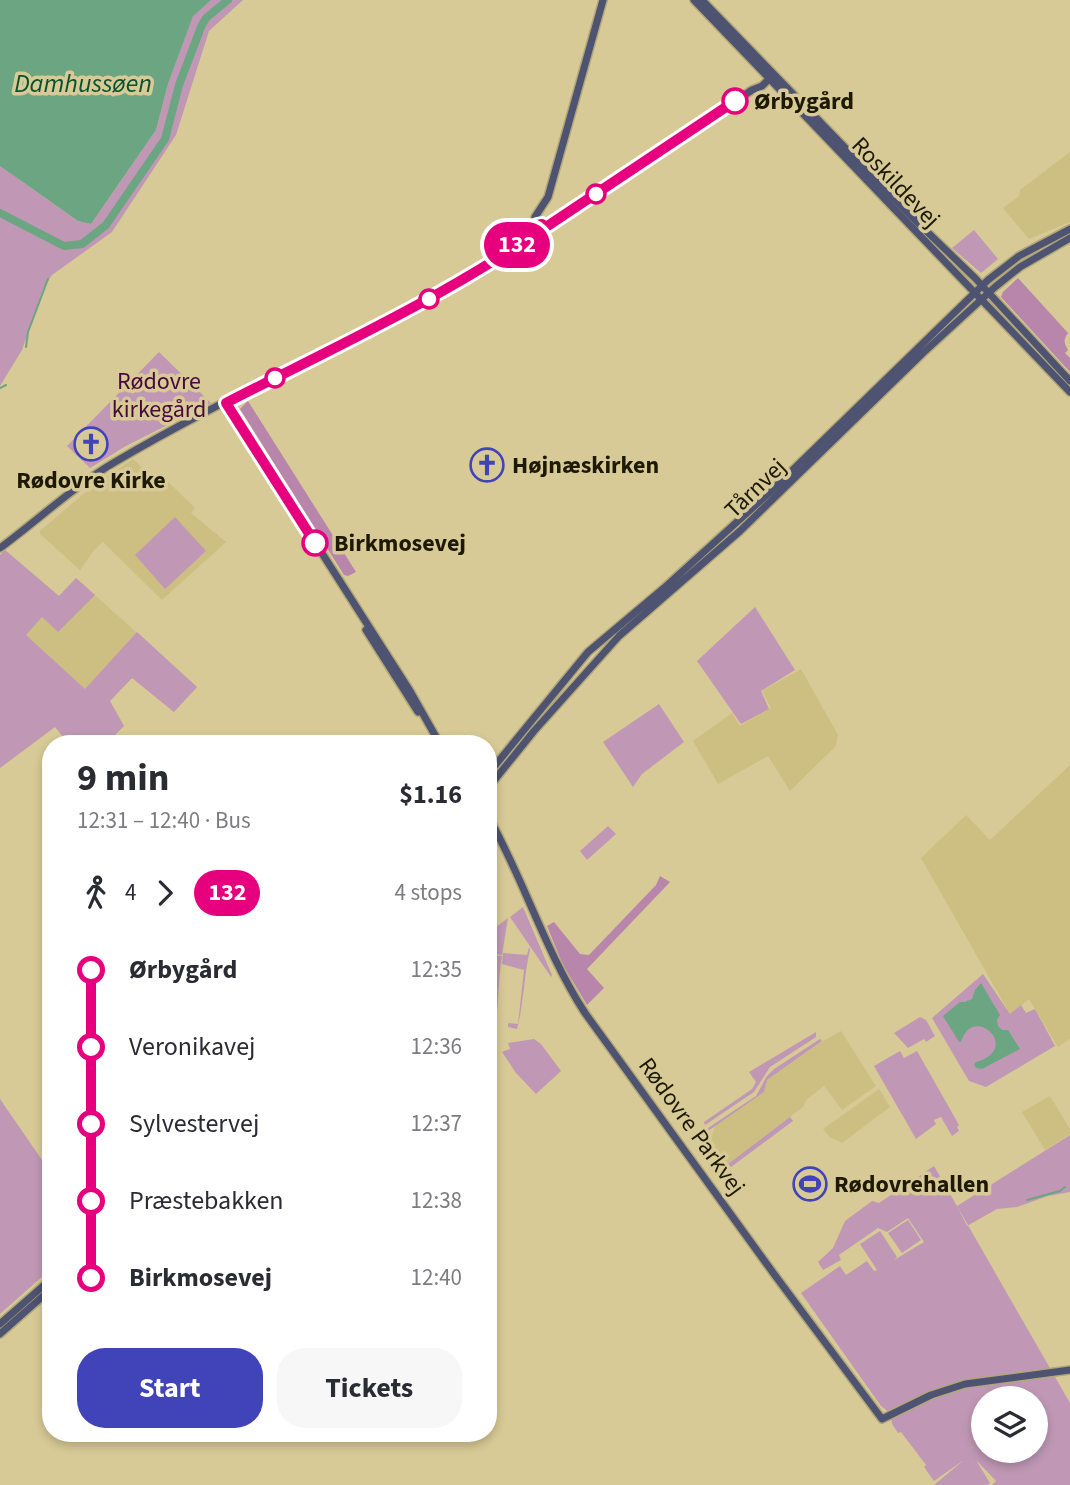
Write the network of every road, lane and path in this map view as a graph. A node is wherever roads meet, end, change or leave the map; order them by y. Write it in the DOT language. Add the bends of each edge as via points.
graph roads {
  1 [pos="603,0"];
  2 [pos="694,0"];
  3 [pos="702,0"];
  4 [pos="770,74"];
  5 [pos="536,229"];
  6 [pos="1070,229"];
  7 [pos="1070,238"];
  8 [pos="981,286"];
  9 [pos="974,293"];
  10 [pos="988,293"];
  11 [pos="981,300"];
  12 [pos="1070,381"];
  13 [pos="1070,391"];
  14 [pos="226,403"];
  15 [pos="0,548"];
  16 [pos="403,685"];
  17 [pos="434,735"];
  18 [pos="497,763"];
  19 [pos="497,777"];
  20 [pos="497,834"];
  21 [pos="497,836"];
  22 [pos="499,838"];
  23 [pos="42,1287"];
  24 [pos="42,1297"];
  25 [pos="0,1324"];
  26 [pos="0,1334"];
  27 [pos="1070,1370"];
  1 -- 5 [label="street" via="548,197 535,217"];
  2 -- 4 [label="street, Roskildevej"];
  3 -- 4 [label="street, Roskildevej"];
  4 -- 5 [label="street" via="762,86 546,227 544,236"];
  4 -- 8 [label="street, Roskildevej"];
  4 -- 9 [label="street, Roskildevej"];
  5 -- 14 [label="street" via="478,272"];
  6 -- 8 [label="street, Tårnvej" via="1011,262"];
  7 -- 10 [label="street, Tårnvej" via="1020,267"];
  8 -- 9 [label="street, Tårnvej"];
  8 -- 10 [label="street, Roskildevej"];
  9 -- 11 [label="street, Roskildevej"];
  9 -- 18 [label="street, Tårnvej" via="769,493 588,652"];
  10 -- 11 [label="street, Tårnvej"];
  10 -- 12 [label="street, Roskildevej"];
  11 -- 13 [label="street, Roskildevej"];
  11 -- 19 [label="street, Tårnvej" via="740,531 619,636"];
  14 -- 15 [label="street" via="112,463"];
  14 -- 16 [label="street"];
  16 -- 17 [label="street"];
  20 -- 22 [label="street, Rødovre Parkvej"];
  21 -- 22 [label="street, Rødovre Parkvej"];
  22 -- 27 [label="street, Rødovre Parkvej" via="560,971 585,1013 882,1419 965,1384"];
  23 -- 25 [label="street"];
  24 -- 26 [label="street"];
}
